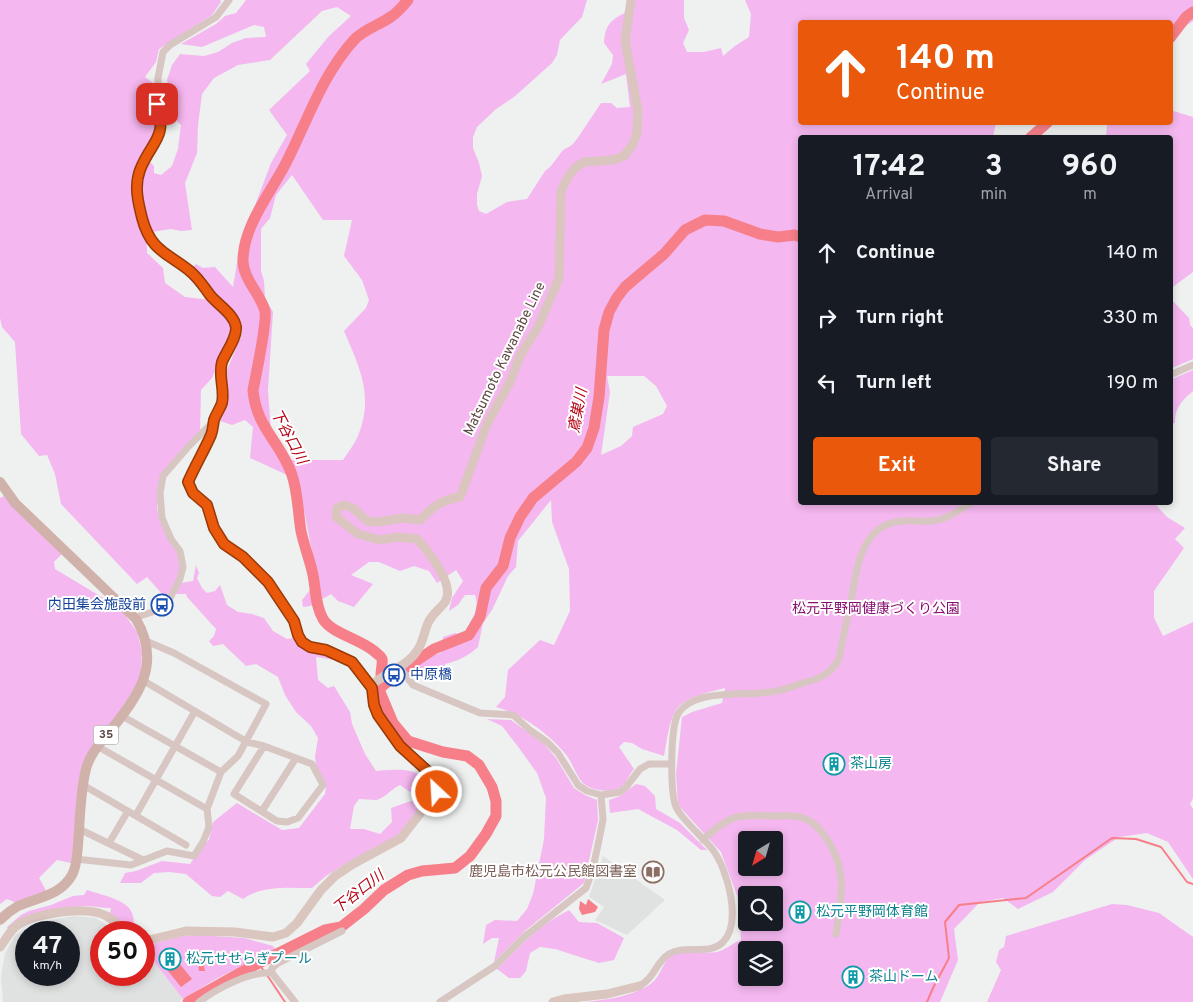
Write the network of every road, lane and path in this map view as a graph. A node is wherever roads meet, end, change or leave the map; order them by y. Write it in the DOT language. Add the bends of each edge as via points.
graph roads {
  1 [pos="229,0"];
  2 [pos="631,0"];
  3 [pos="1193,365"];
  4 [pos="1173,374"];
  5 [pos="214,421"];
  6 [pos="0,482"];
  7 [pos="966,505"];
  8 [pos="136,619"];
  9 [pos="146,641"];
  10 [pos="402,670"];
  11 [pos="144,681"];
  12 [pos="373,686"];
  13 [pos="195,711"];
  14 [pos="122,716"];
  15 [pos="247,742"];
  16 [pos="97,746"];
  17 [pos="174,746"];
  18 [pos="264,746"];
  19 [pos="296,758"];
  20 [pos="672,764"];
  21 [pos="221,772"];
  22 [pos="155,779"];
  23 [pos="84,785"];
  24 [pos="601,795"];
  25 [pos="207,809"];
  26 [pos="128,811"];
  27 [pos="262,811"];
  28 [pos="136,815"];
  29 [pos="79,829"];
  30 [pos="704,840"];
  31 [pos="109,843"];
  32 [pos="186,845"];
  33 [pos="76,859"];
  34 [pos="143,860"];
  35 [pos="0,920"];
  36 [pos="111,921"];
  37 [pos="342,931"];
  38 [pos="836,934"];
  39 [pos="155,939"];
  40 [pos="0,947"];
  41 [pos="272,973"];
  42 [pos="639,986"];
  43 [pos="443,1001"];
  44 [pos="199,1002"];
  45 [pos="295,1002"];
  46 [pos="553,1002"];
  1 -- 5 [label="street" via="216,17 163,52 157,86 161,126 158,138 140,169 137,184 148,237 164,255 202,281 236,325 221,367 222,404"];
  2 -- 10 [label="main road, Matsumoto Kawanabe Line" via="625,41 638,111 638,133 624,156 584,162 568,177 562,191 559,278 538,327 486,424 460,497 445,499 420,520 367,521 353,508 344,505 337,508 336,517 358,534 380,540 417,538 437,566 448,590 446,601 428,622 418,651"];
  3 -- 4 [label="street"];
  5 -- 8 [label="street" via="163,476 160,493 162,518 170,538 180,551 183,568 167,604"];
  5 -- 12 [label="street" via="211,436 188,482 193,493 207,505 214,528 224,544 243,557 268,582 294,621 302,642 352,662"];
  6 -- 8 [label="main road, 35" via="15,503"];
  7 -- 20 [label="street" via="932,521 895,522 874,535 867,542 858,564 839,659 832,670 821,677 781,690 707,697 684,706 675,726"];
  8 -- 9 [label="main road, 35"];
  9 -- 11 [label="main road, 35" via="148,654"];
  9 -- 15 [label="street" via="266,704"];
  10 -- 12 [label="main road, Matsumoto Kawanabe Line" via="385,675"];
  10 -- 24 [label="street" via="413,685 480,712 513,716 547,742 582,788"];
  11 -- 13 [label="street"];
  11 -- 14 [label="main road, 35"];
  12 -- 39 [label="main road" via="378,715 400,746 433,776 438,785 437,792 407,833 335,876 298,923 280,936 186,931"];
  13 -- 15 [label="street"];
  13 -- 17 [label="street"];
  14 -- 16 [label="main road, 35"];
  14 -- 17 [label="street"];
  15 -- 18 [label="street"];
  15 -- 21 [label="street"];
  16 -- 22 [label="street"];
  16 -- 23 [label="main road, 35" via="90,758"];
  17 -- 21 [label="street"];
  17 -- 22 [label="street"];
  18 -- 19 [label="street"];
  18 -- 27 [label="street" via="234,794"];
  19 -- 27 [label="street"];
  19 -- 27 [label="street" via="312,764 323,785 298,818 278,821"];
  20 -- 24 [label="street" via="649,764 640,769 620,792"];
  20 -- 30 [label="street" via="676,807"];
  21 -- 25 [label="street"];
  22 -- 25 [label="street"];
  22 -- 28 [label="street"];
  23 -- 26 [label="street"];
  23 -- 29 [label="main road, 35"];
  24 -- 43 [label="street" via="601,833 586,888 524,937 495,966"];
  25 -- 34 [label="street" via="209,827 194,856 167,851"];
  26 -- 28 [label="street"];
  26 -- 31 [label="street"];
  28 -- 32 [label="street"];
  29 -- 31 [label="street"];
  29 -- 33 [label="main road, 35"];
  30 -- 38 [label="street" via="722,823 746,814 800,817 812,822 831,845 842,876"];
  30 -- 42 [label="street" via="714,851 726,877 731,896 731,930 716,947 669,954 652,976"];
  31 -- 34 [label="street"];
  33 -- 34 [label="street" via="131,866"];
  33 -- 35 [label="main road, 35" via="73,874 64,885 49,896 18,906"];
  36 -- 40 [label="main road" via="100,913 83,910 50,914 19,924"];
  37 -- 41 [label="street" via="278,963 272,968"];
  41 -- 44 [label="street" via="260,973 216,990"];
  41 -- 45 [label="street"];
  42 -- 46 [label="main road"];
}
